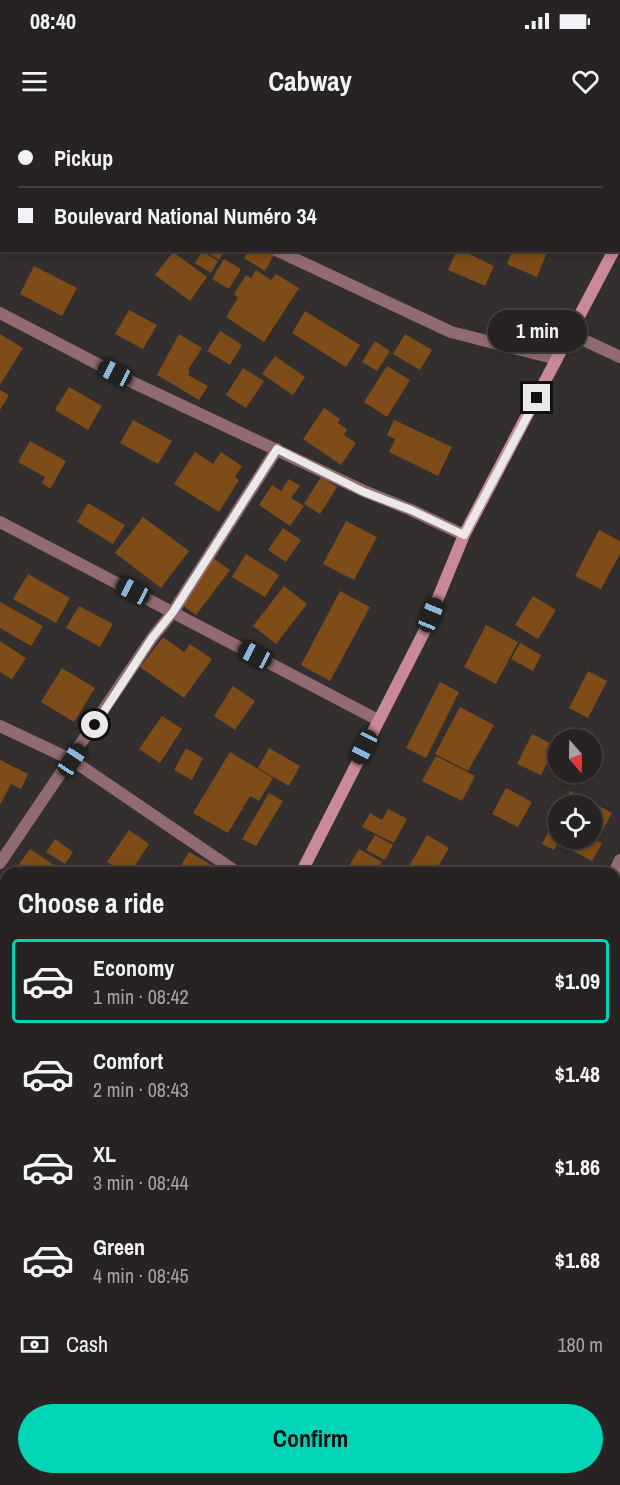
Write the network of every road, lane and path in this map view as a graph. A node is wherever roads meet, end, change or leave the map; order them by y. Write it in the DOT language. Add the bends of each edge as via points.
graph roads {
  1 [pos="280,252"];
  2 [pos="613,252"];
  3 [pos="0,313"];
  4 [pos="571,334"];
  5 [pos="620,357"];
  6 [pos="557,359"];
  7 [pos="277,449"];
  8 [pos="0,522"];
  9 [pos="464,535"];
  10 [pos="173,612"];
  11 [pos="378,720"];
  12 [pos="0,726"];
  13 [pos="72,760"];
  14 [pos="0,863"];
  15 [pos="229,867"];
  16 [pos="304,867"];
  1 -- 6 [label="street" via="451,332"];
  2 -- 4 [label="main road"];
  3 -- 7 [label="street" via="134,383"];
  4 -- 5 [label="street"];
  4 -- 6 [label="main road"];
  6 -- 9 [label="main road"];
  7 -- 9 [label="street"];
  7 -- 10 [label="street"];
  8 -- 10 [label="street"];
  9 -- 11 [label="main road" via="424,632"];
  10 -- 11 [label="street"];
  10 -- 13 [label="street"];
  11 -- 16 [label="main road"];
  12 -- 13 [label="street"];
  13 -- 14 [label="street"];
  13 -- 15 [label="street"];
}
